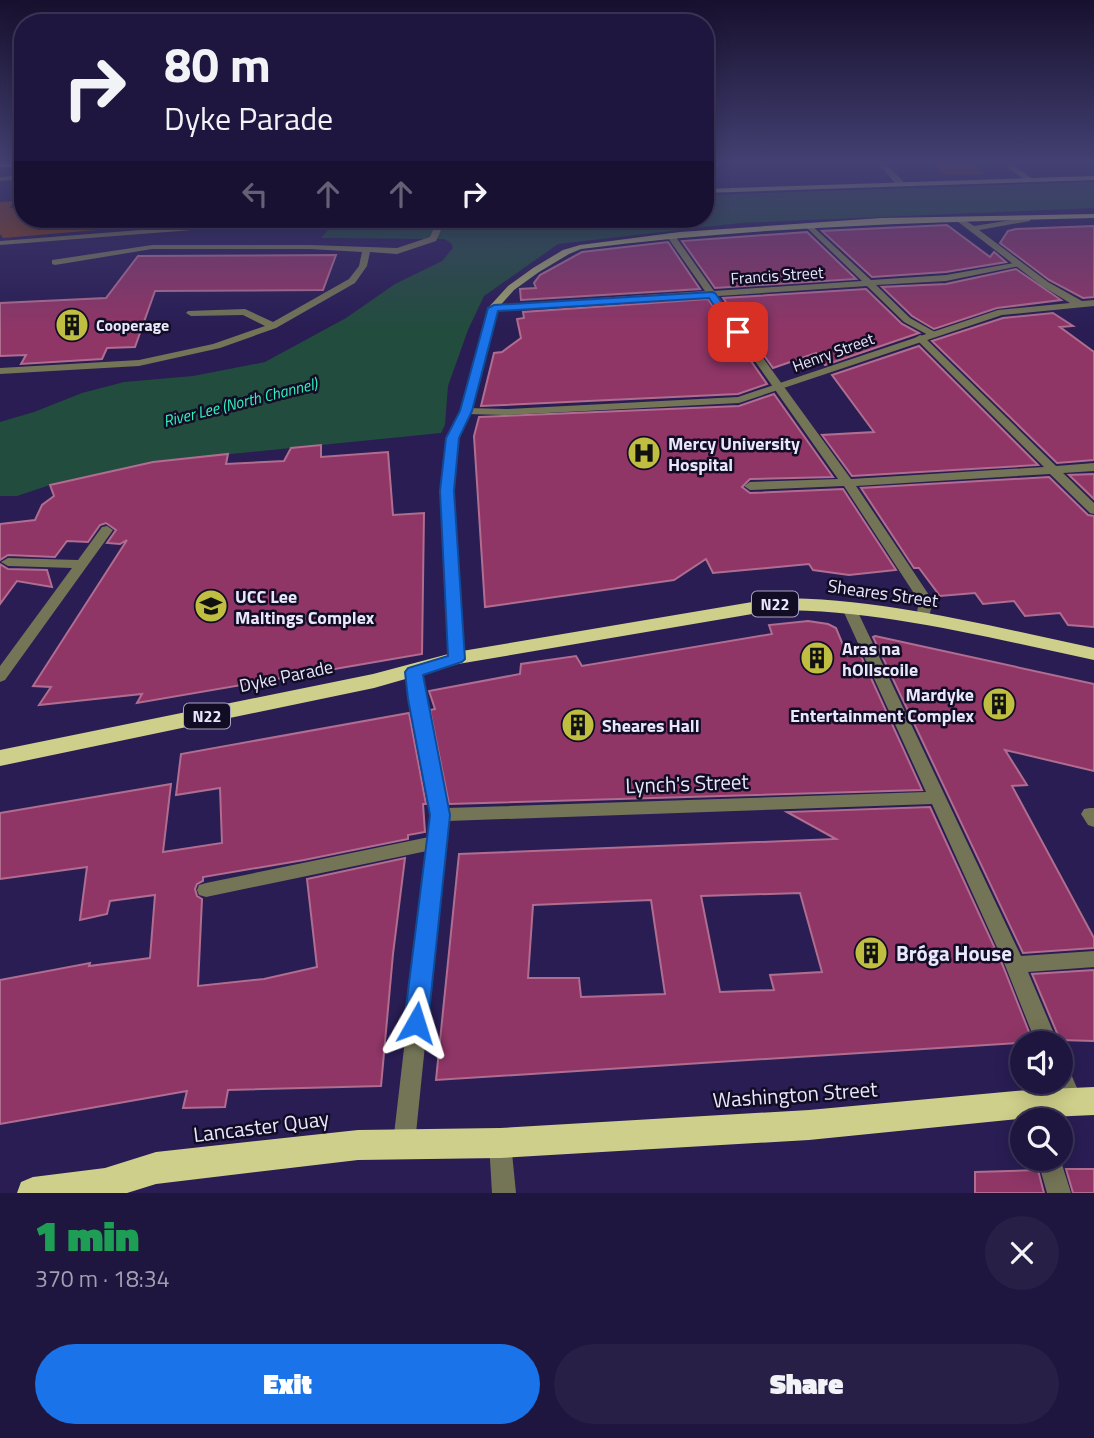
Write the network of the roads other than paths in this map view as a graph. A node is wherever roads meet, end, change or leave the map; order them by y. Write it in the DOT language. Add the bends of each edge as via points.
graph roads {
  1 [pos="1057,218"];
  2 [pos="960,219"];
  3 [pos="1027,219"];
  4 [pos="809,225"];
  5 [pos="178,228"];
  6 [pos="190,228"];
  7 [pos="438,228"];
  8 [pos="974,229"];
  9 [pos="670,235"];
  10 [pos="0,243"];
  11 [pos="189,247"];
  12 [pos="366,251"];
  13 [pos="55,262"];
  14 [pos="1020,265"];
  15 [pos="868,284"];
  16 [pos="712,295"];
  17 [pos="1094,303"];
  18 [pos="1080,304"];
  19 [pos="494,308"];
  20 [pos="191,313"];
  21 [pos="1094,313"];
  22 [pos="273,326"];
  23 [pos="926,336"];
  24 [pos="0,371"];
  25 [pos="779,388"];
  26 [pos="466,411"];
  27 [pos="1094,467"];
  28 [pos="1055,470"];
  29 [pos="847,483"];
  30 [pos="750,486"];
  31 [pos="1094,510"];
  32 [pos="107,530"];
  33 [pos="8,562"];
  34 [pos="82,564"];
  35 [pos="848,606"];
  36 [pos="922,618"];
  37 [pos="1094,654"];
  38 [pos="456,659"];
  39 [pos="414,672"];
  40 [pos="0,677"];
  41 [pos="0,758"];
  42 [pos="937,798"];
  43 [pos="1094,814"];
  44 [pos="440,815"];
  45 [pos="1094,821"];
  46 [pos="436,842"];
  47 [pos="206,890"];
  48 [pos="1094,959"];
  49 [pos="1015,964"];
  50 [pos="1042,1031"];
  51 [pos="1075,1092"];
  52 [pos="1039,1108"];
  53 [pos="1010,1113"];
  54 [pos="404,1143"];
  55 [pos="500,1143"];
  56 [pos="1052,1171"];
  57 [pos="504,1192"];
  58 [pos="33,1193"];
  59 [pos="1059,1193"];
  1 -- 3 [label="main road"];
  2 -- 3 [label="main road"];
  2 -- 4 [label="main road"];
  2 -- 8 [label="street"];
  3 -- 8 [label="street"];
  4 -- 9 [label="main road"];
  4 -- 15 [label="street"];
  5 -- 10 [label="street"];
  6 -- 11 [label="street"];
  7 -- 12 [label="street" via="433,239 397,251"];
  8 -- 14 [label="street"];
  9 -- 16 [label="street"];
  9 -- 19 [label="main road" via="566,251 510,288"];
  11 -- 12 [label="street"];
  11 -- 13 [label="street" via="134,249"];
  12 -- 22 [label="street" via="363,266 352,281"];
  14 -- 15 [label="street, Francis Street" via="946,278"];
  14 -- 18 [label="street"];
  15 -- 16 [label="street, Francis Street"];
  15 -- 23 [label="street"];
  16 -- 19 [label="street, Francis Street"];
  16 -- 25 [label="street"];
  17 -- 18 [label="street, Henry Street"];
  18 -- 21 [label="street"];
  18 -- 23 [label="street, Henry Street" via="1001,312"];
  19 -- 26 [label="main road"];
  20 -- 22 [label="street" via="245,312"];
  22 -- 24 [label="street" via="216,346 139,363"];
  23 -- 25 [label="street, Henry Street"];
  23 -- 28 [label="street"];
  25 -- 26 [label="street, Henry Street" via="713,403"];
  25 -- 29 [label="street"];
  26 -- 38 [label="main road" via="453,438 447,491"];
  27 -- 28 [label="street"];
  28 -- 29 [label="street"];
  28 -- 31 [label="street"];
  29 -- 30 [label="street"];
  29 -- 36 [label="street" via="926,601"];
  32 -- 34 [label="street"];
  33 -- 34 [label="street"];
  34 -- 40 [label="street"];
  35 -- 36 [label="highway, Sheares Street / N22"];
  35 -- 38 [label="highway, Sheares Street / N22" via="776,604"];
  35 -- 42 [label="street"];
  36 -- 37 [label="highway, Sheares Street / N22"];
  38 -- 39 [label="highway, Dyke Parade / N22"];
  39 -- 41 [label="highway, Dyke Parade / N22"];
  39 -- 44 [label="street"];
  42 -- 44 [label="street, Lynch's Street"];
  42 -- 49 [label="street"];
  43 -- 45 [label="street" via="1090,814"];
  44 -- 46 [label="street"];
  46 -- 47 [label="street"];
  46 -- 54 [label="street"];
  48 -- 49 [label="street"];
  49 -- 50 [label="street"];
  51 -- 52 [label="highway, Washington Street"];
  53 -- 55 [label="highway, Washington Street"];
  54 -- 55 [label="highway, Lancaster Quay"];
  54 -- 58 [label="highway, Lancaster Quay" via="156,1168 105,1184"];
  55 -- 57 [label="street"];
  56 -- 59 [label="street"];
}
